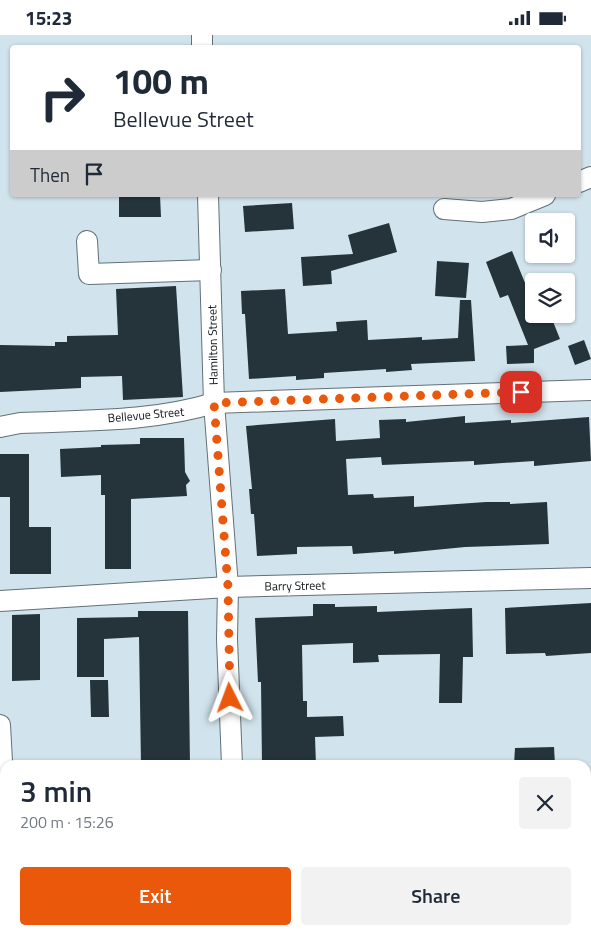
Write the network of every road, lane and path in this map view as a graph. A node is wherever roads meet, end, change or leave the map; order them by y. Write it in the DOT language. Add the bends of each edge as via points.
graph roads {
  1 [pos="208,197"];
  2 [pos="540,197"];
  3 [pos="444,209"];
  4 [pos="87,241"];
  5 [pos="211,270"];
  6 [pos="591,390"];
  7 [pos="214,403"];
  8 [pos="0,427"];
  9 [pos="591,578"];
  10 [pos="228,587"];
  11 [pos="0,601"];
  12 [pos="0,725"];
  13 [pos="2,760"];
  14 [pos="232,760"];
  1 -- 5 [label="street, Hamilton Street"];
  2 -- 3 [label="street" via="510,209 482,212"];
  4 -- 5 [label="street" via="89,274"];
  5 -- 7 [label="street, Hamilton Street"];
  6 -- 7 [label="street, Bellevue Street"];
  7 -- 8 [label="street, Bellevue Street" via="161,415 20,423"];
  7 -- 10 [label="street, Hamilton Street"];
  9 -- 10 [label="street, Barry Street"];
  10 -- 11 [label="street, Barry Street"];
  10 -- 14 [label="street, Hamilton Street"];
  12 -- 13 [label="street"];
}
